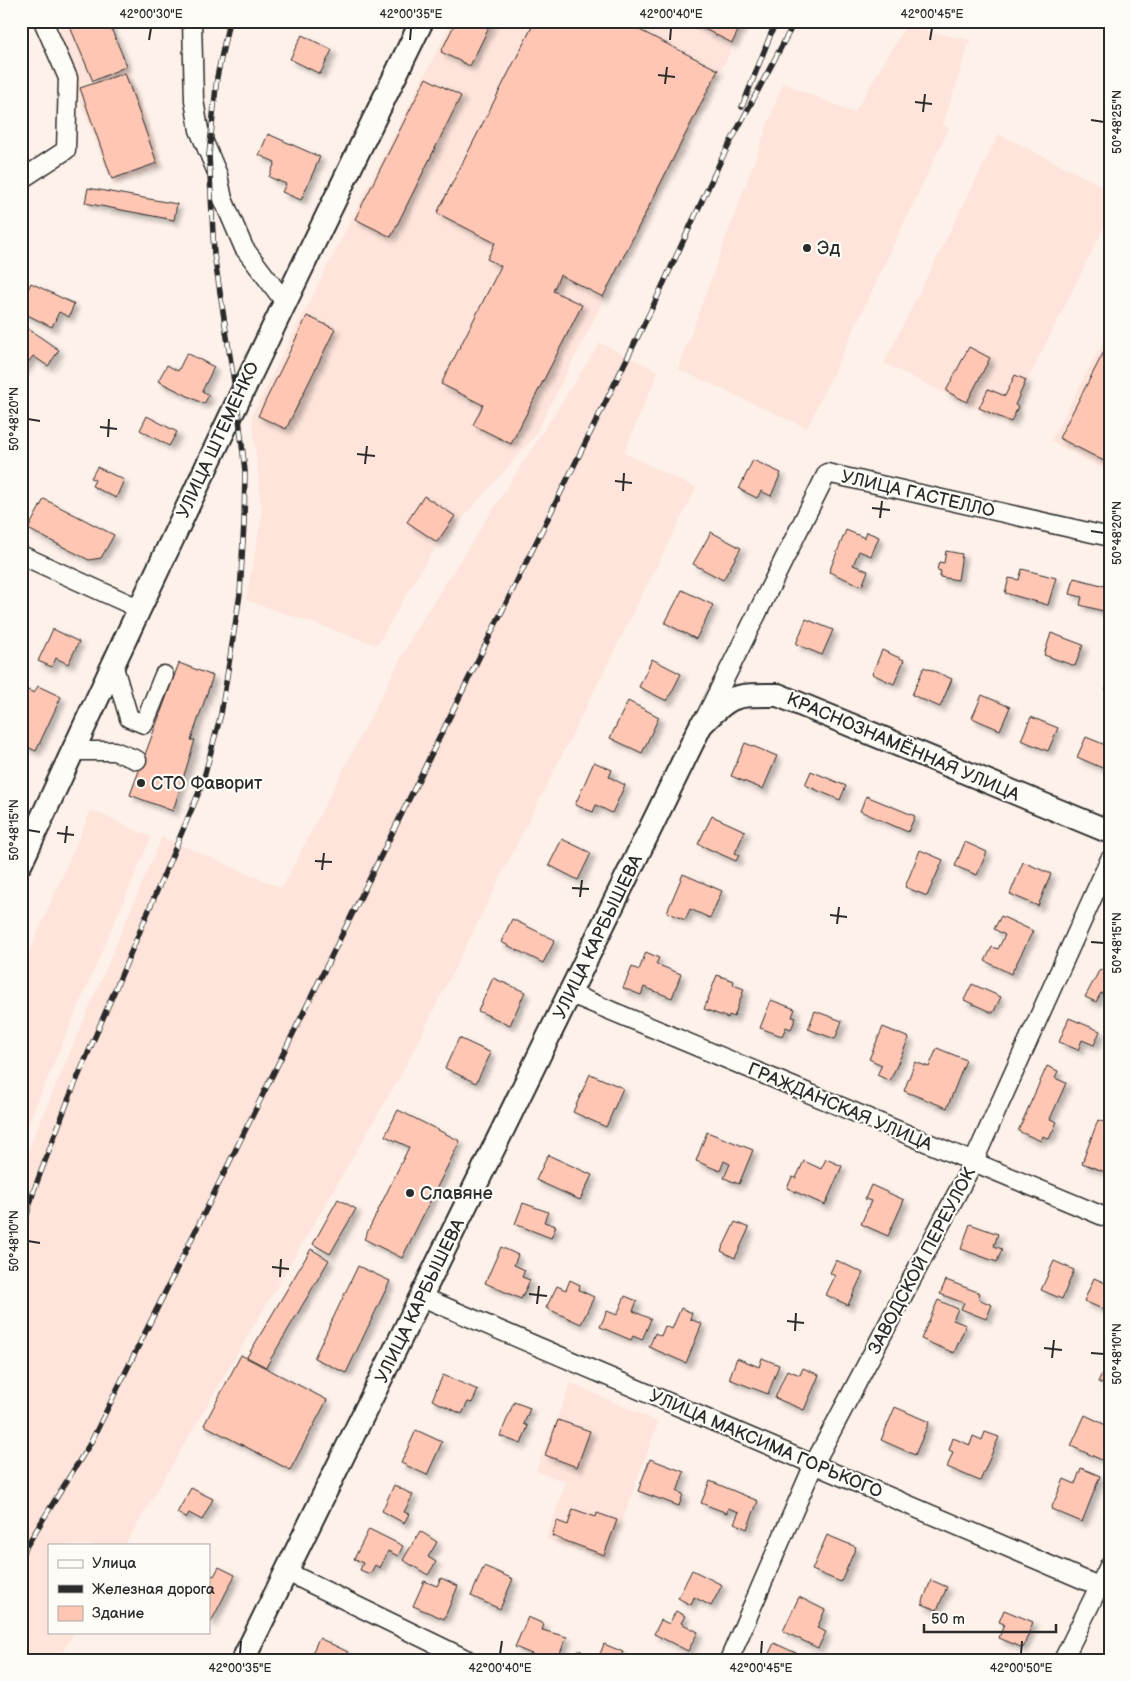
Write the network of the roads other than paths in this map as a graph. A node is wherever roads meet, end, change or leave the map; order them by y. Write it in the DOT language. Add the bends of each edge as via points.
graph roads {
  1 [pos="43,21"];
  2 [pos="192,21"];
  3 [pos="422,21"];
  4 [pos="22,179"];
  5 [pos="284,301"];
  6 [pos="1110,538"];
  7 [pos="21,555"];
  8 [pos="138,608"];
  9 [pos="113,664"];
  10 [pos="164,674"];
  11 [pos="701,725"];
  12 [pos="72,751"];
  13 [pos="137,760"];
  14 [pos="1110,832"];
  15 [pos="1110,859"];
  16 [pos="21,863"];
  17 [pos="571,994"];
  18 [pos="973,1163"];
  19 [pos="1110,1219"];
  20 [pos="422,1297"];
  21 [pos="814,1464"];
  22 [pos="1110,1564"];
  23 [pos="287,1572"];
  24 [pos="1104,1589"];
  25 [pos="243,1660"];
  26 [pos="468,1660"];
  27 [pos="729,1660"];
  28 [pos="1063,1660"];
  1 -- 4 [label="street" via="68,78 66,150"];
  2 -- 5 [label="street" via="194,100 200,130 244,248"];
  3 -- 5 [label="main road, УЛИЦА ШТЕМЕНКО"];
  5 -- 8 [label="main road, УЛИЦА ШТЕМЕНКО"];
  6 -- 11 [label="street, УЛИЦА ГАСТЕЛЛО" via="827,473"];
  7 -- 8 [label="street"];
  8 -- 9 [label="main road, УЛИЦА ШТЕМЕНКО"];
  9 -- 10 [label="street" via="129,718 144,724"];
  9 -- 12 [label="main road, УЛИЦА ШТЕМЕНКО"];
  11 -- 14 [label="main road, КРАСНОЗНАМЁННАЯ УЛИЦА" via="724,702 741,695 778,695"];
  11 -- 17 [label="main road, УЛИЦА КАРБЫШЕВА"];
  12 -- 13 [label="street" via="114,751"];
  12 -- 16 [label="main road, УЛИЦА ШТЕМЕНКО"];
  15 -- 18 [label="street, ЗАВОДСКОЙ ПЕРЕУЛОК"];
  17 -- 18 [label="street, ГРАЖДАНСКАЯ УЛИЦА"];
  17 -- 20 [label="main road, УЛИЦА КАРБЫШЕВА"];
  18 -- 19 [label="street, ГРАЖДАНСКАЯ УЛИЦА"];
  18 -- 21 [label="street, ЗАВОДСКОЙ ПЕРЕУЛОК"];
  20 -- 21 [label="street, УЛИЦА МАКСИМА ГОРЬКОГО"];
  20 -- 23 [label="main road, УЛИЦА КАРБЫШЕВА"];
  21 -- 24 [label="street, УЛИЦА МАКСИМА ГОРЬКОГО"];
  21 -- 27 [label="street, ЗАВОДСКОЙ ПЕРЕУЛОК"];
  22 -- 24 [label="street"];
  23 -- 25 [label="main road, УЛИЦА КАРБЫШЕВА"];
  23 -- 26 [label="street"];
  24 -- 28 [label="street"];
}
